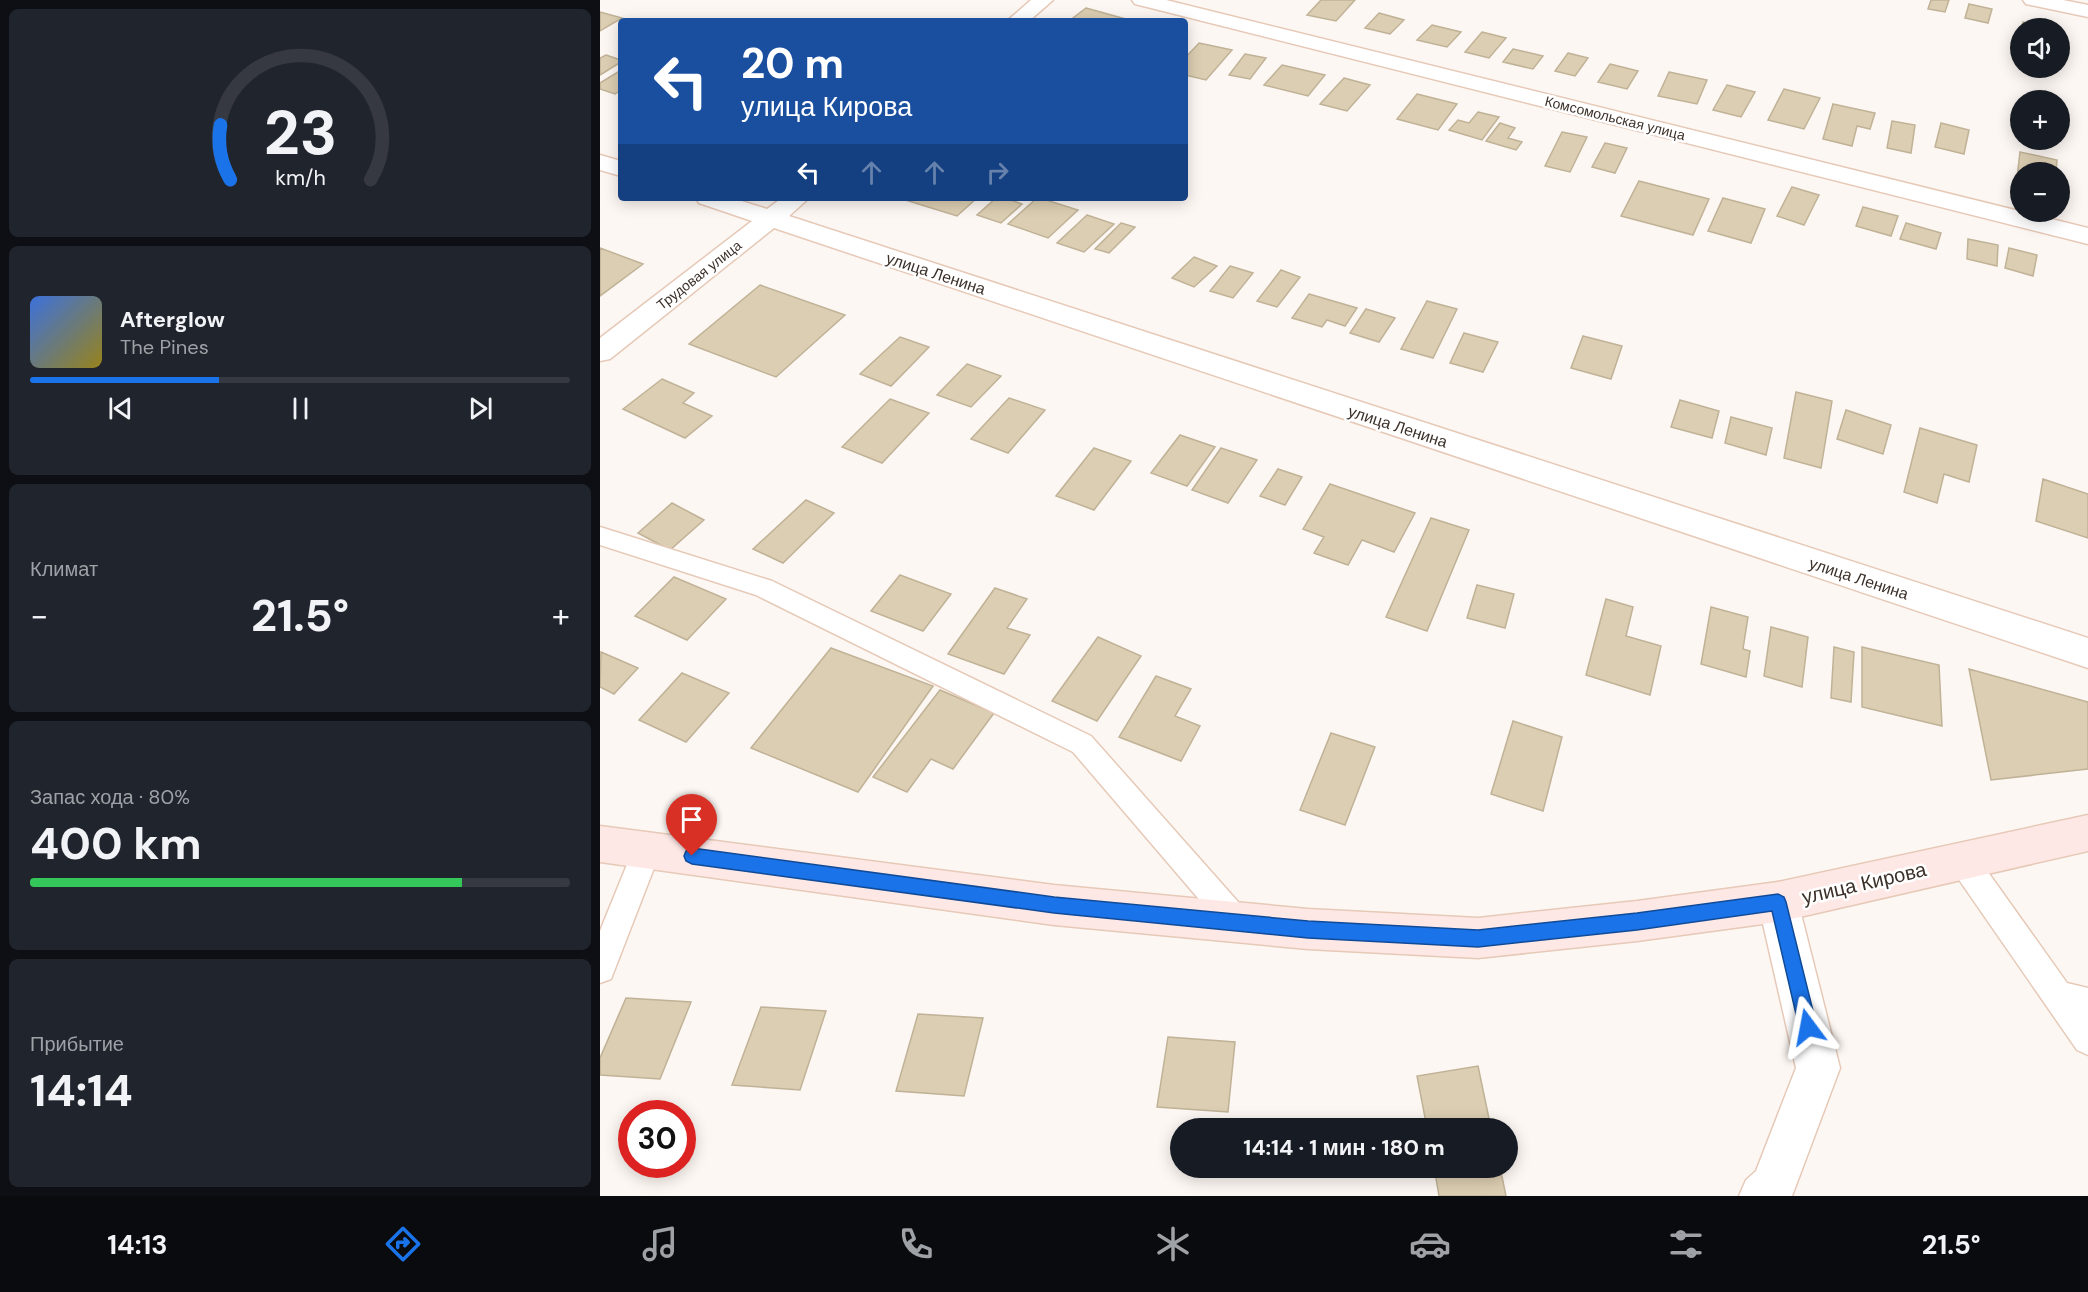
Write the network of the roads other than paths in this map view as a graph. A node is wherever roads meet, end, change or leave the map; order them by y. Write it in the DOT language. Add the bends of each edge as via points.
graph roads {
  1 [pos="1043,0"];
  2 [pos="1142,0"];
  3 [pos="2033,0"];
  4 [pos="2088,11"];
  5 [pos="1021,18"];
  6 [pos="600,162"];
  7 [pos="618,168"];
  8 [pos="717,201"];
  9 [pos="793,201"];
  10 [pos="771,219"];
  11 [pos="2088,236"];
  12 [pos="600,352"];
  13 [pos="600,536"];
  14 [pos="2088,653"];
  15 [pos="2088,833"];
  16 [pos="600,844"];
  17 [pos="647,850"];
  18 [pos="1963,861"];
  19 [pos="1778,902"];
  20 [pos="1237,922"];
  21 [pos="600,968"];
  22 [pos="2058,996"];
  23 [pos="2088,1002"];
  24 [pos="2088,1039"];
  25 [pos="1762,1196"];
  1 -- 5 [label="street"];
  2 -- 11 [label="street, Комсомольская улица"];
  3 -- 4 [label="street"];
  6 -- 7 [label="street"];
  8 -- 10 [label="street, улица Ленина"];
  9 -- 10 [label="street, Трудовая улица"];
  10 -- 12 [label="street, Трудовая улица"];
  10 -- 14 [label="street, улица Ленина"];
  13 -- 20 [label="lane" via="764,588 1082,744"];
  15 -- 18 [label="main road, улица Кирова"];
  16 -- 17 [label="main road, улица Кирова"];
  17 -- 20 [label="main road, улица Кирова" via="1054,905"];
  17 -- 21 [label="lane"];
  18 -- 19 [label="main road, улица Кирова"];
  18 -- 22 [label="lane"];
  19 -- 20 [label="main road, улица Кирова" via="1478,938"];
  19 -- 25 [label="street" via="1818,1068 1773,1187"];
  22 -- 23 [label="lane"];
  22 -- 24 [label="lane"];
}
